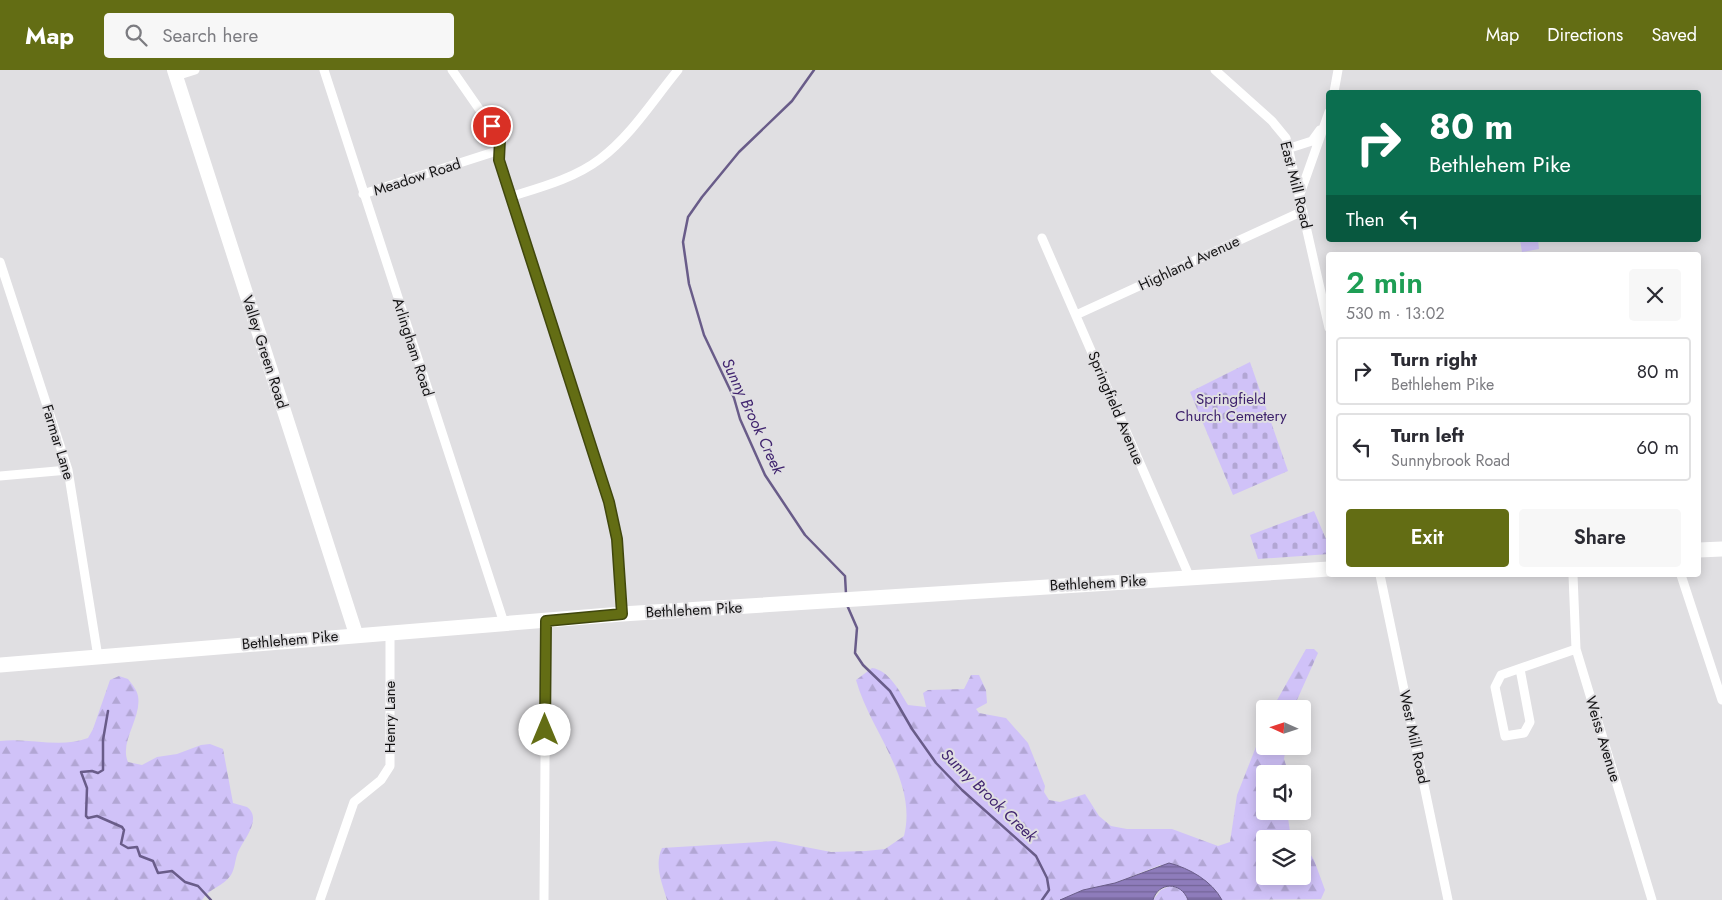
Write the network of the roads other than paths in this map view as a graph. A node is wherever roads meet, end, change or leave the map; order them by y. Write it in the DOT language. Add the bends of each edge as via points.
graph roads {
  1 [pos="196,70"];
  2 [pos="324,70"];
  3 [pos="452,70"];
  4 [pos="678,70"];
  5 [pos="1215,70"];
  6 [pos="1338,70"];
  7 [pos="175,73"];
  8 [pos="1334,90"];
  9 [pos="1326,121"];
  10 [pos="1290,148"];
  11 [pos="500,150"];
  12 [pos="363,194"];
  13 [pos="1300,194"];
  14 [pos="513,196"];
  15 [pos="1303,211"];
  16 [pos="1042,238"];
  17 [pos="0,262"];
  18 [pos="1326,314"];
  19 [pos="1076,316"];
  20 [pos="68,470"];
  21 [pos="0,476"];
  22 [pos="1722,548"];
  23 [pos="1701,550"];
  24 [pos="1326,568"];
  25 [pos="1380,577"];
  26 [pos="1573,577"];
  27 [pos="1682,577"];
  28 [pos="1190,578"];
  29 [pos="622,614"];
  30 [pos="546,621"];
  31 [pos="504,623"];
  32 [pos="356,634"];
  33 [pos="390,634"];
  34 [pos="1576,649"];
  35 [pos="98,657"];
  36 [pos="0,665"];
  37 [pos="1520,669"];
  38 [pos="1722,700"];
  39 [pos="320,900"];
  40 [pos="544,900"];
  41 [pos="1448,900"];
  42 [pos="1652,900"];
  1 -- 7 [label="street"];
  2 -- 12 [label="street, Arlingham Road"];
  3 -- 11 [label="street" via="500,139"];
  4 -- 14 [label="street" via="624,136 599,160 565,178"];
  5 -- 10 [label="street, East Mill Road" via="1272,122"];
  6 -- 8 [label="street"];
  7 -- 32 [label="street, Valley Green Road"];
  9 -- 10 [label="street" via="1312,141"];
  9 -- 13 [label="street"];
  10 -- 13 [label="street, East Mill Road"];
  11 -- 12 [label="street, Meadow Road"];
  11 -- 14 [label="street" via="499,160"];
  12 -- 31 [label="street, Arlingham Road"];
  13 -- 15 [label="street, East Mill Road"];
  14 -- 29 [label="street" via="609,502 617,539"];
  15 -- 18 [label="street, East Mill Road"];
  15 -- 19 [label="street, Highland Avenue"];
  16 -- 19 [label="street, Springfield Avenue"];
  17 -- 20 [label="street, Farmar Lane"];
  19 -- 28 [label="street, Springfield Avenue"];
  20 -- 21 [label="street"];
  20 -- 35 [label="street, Farmar Lane"];
  22 -- 23 [label="main road"];
  24 -- 28 [label="main road, Bethlehem Pike"];
  25 -- 41 [label="street, West Mill Road"];
  26 -- 34 [label="street, Weiss Avenue"];
  27 -- 38 [label="street"];
  28 -- 29 [label="main road, Bethlehem Pike"];
  29 -- 30 [label="main road, Bethlehem Pike"];
  30 -- 31 [label="main road, Bethlehem Pike"];
  30 -- 40 [label="street"];
  31 -- 33 [label="main road, Bethlehem Pike"];
  32 -- 33 [label="main road, Bethlehem Pike"];
  32 -- 35 [label="main road, Bethlehem Pike"];
  33 -- 39 [label="street, Henry Lane" via="390,766 381,780 354,802"];
  34 -- 37 [label="street"];
  34 -- 42 [label="street, Weiss Avenue"];
  35 -- 36 [label="main road, Bethlehem Pike"];
  37 -- 37 [label="street" via="1501,676 1495,687 1505,736 1524,733 1530,722"];
}
